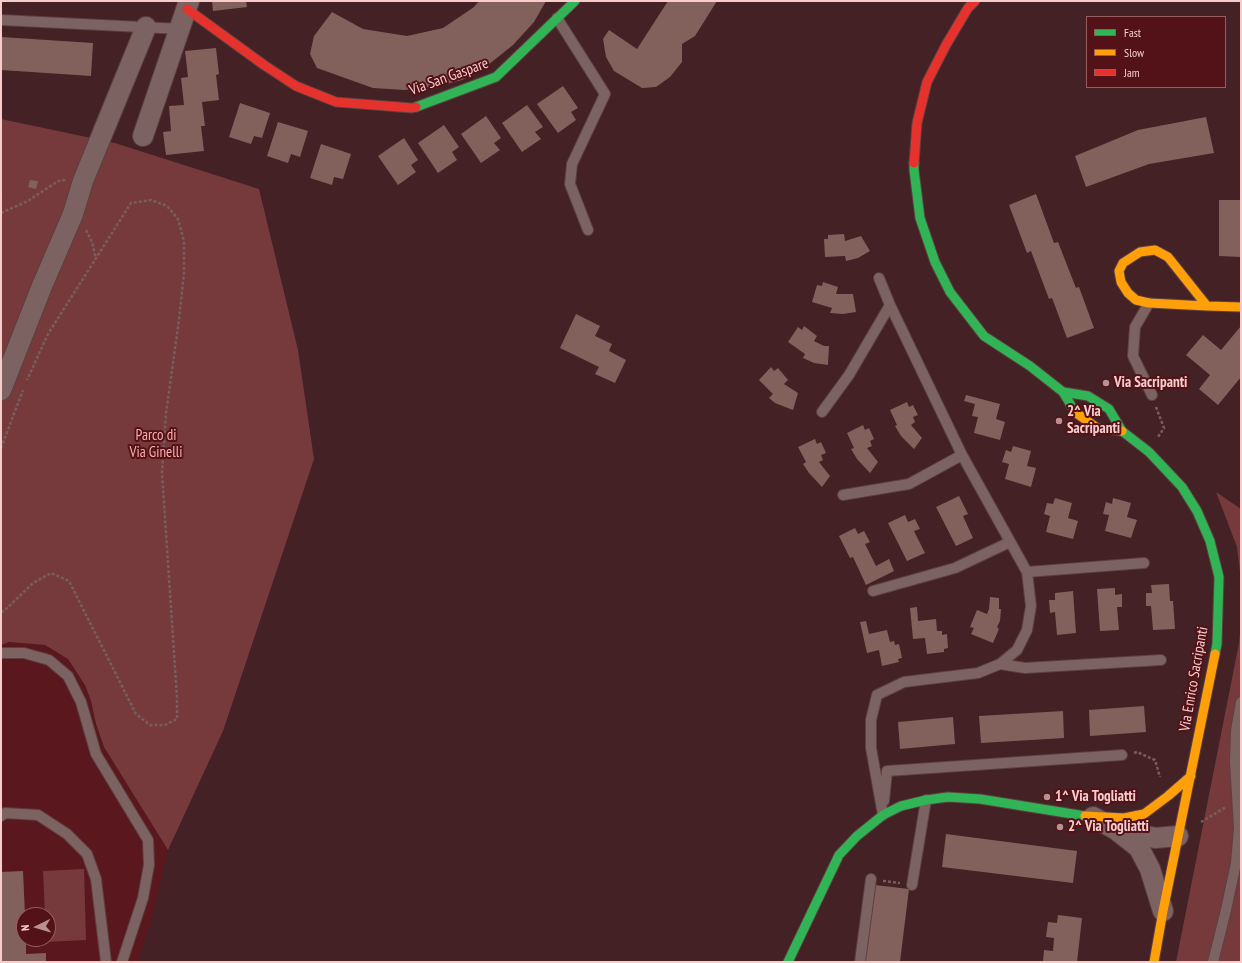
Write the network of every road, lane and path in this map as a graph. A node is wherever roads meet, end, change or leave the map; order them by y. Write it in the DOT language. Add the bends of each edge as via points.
graph roads {
  1 [pos="575,1"];
  2 [pos="975,1"];
  3 [pos="188,5"];
  4 [pos="557,18"];
  5 [pos="1,20"];
  6 [pos="146,28"];
  7 [pos="181,29"];
  8 [pos="143,136"];
  9 [pos="83,181"];
  10 [pos="1,191"];
  11 [pos="1,196"];
  12 [pos="1,213"];
  13 [pos="73,214"];
  14 [pos="588,230"];
  15 [pos="96,259"];
  16 [pos="879,278"];
  17 [pos="1149,303"];
  18 [pos="890,305"];
  19 [pos="1207,306"];
  20 [pos="1241,307"];
  21 [pos="26,380"];
  22 [pos="23,388"];
  23 [pos="1,390"];
  24 [pos="1063,392"];
  25 [pos="1152,395"];
  26 [pos="822,412"];
  27 [pos="1122,431"];
  28 [pos="1,448"];
  29 [pos="1149,452"];
  30 [pos="962,455"];
  31 [pos="843,496"];
  32 [pos="1010,542"];
  33 [pos="1144,563"];
  34 [pos="1027,572"];
  35 [pos="873,591"];
  36 [pos="1,612"];
  37 [pos="1,653"];
  38 [pos="1161,660"];
  39 [pos="1000,664"];
  40 [pos="1241,702"];
  41 [pos="1122,755"];
  42 [pos="1191,776"];
  43 [pos="1161,780"];
  44 [pos="926,800"];
  45 [pos="1238,800"];
  46 [pos="883,815"];
  47 [pos="1,816"];
  48 [pos="1093,817"];
  49 [pos="1119,823"];
  50 [pos="1178,836"];
  51 [pos="871,879"];
  52 [pos="912,884"];
  53 [pos="1163,911"];
  54 [pos="106,962"];
  55 [pos="122,962"];
  56 [pos="788,962"];
  57 [pos="860,962"];
  58 [pos="1154,962"];
  59 [pos="1213,962"];
  1 -- 4 [label="street, Via San Gaspare"];
  2 -- 24 [label="street, Via Enrico Sacripanti" via="946,45 927,82 917,122 914,170 920,218 935,262 950,292 984,336 1030,366"];
  3 -- 4 [label="street, Via San Gaspare" via="264,65 296,86 336,102 412,108 496,77"];
  3 -- 7 [label="street"];
  4 -- 14 [label="lane" via="605,94 572,164 570,184"];
  5 -- 6 [label="lane"];
  6 -- 7 [label="lane"];
  6 -- 9 [label="street"];
  7 -- 8 [label="street"];
  9 -- 12 [label="path" via="58,181 28,201"];
  9 -- 13 [label="street"];
  10 -- 11 [label="path"];
  13 -- 15 [label="path" via="87,230"];
  13 -- 23 [label="street"];
  15 -- 21 [label="path" via="48,334"];
  15 -- 36 [label="path" via="131,203 151,200 167,206 178,219 184,241 184,273 166,413 162,473 177,719 165,725 150,725 136,714 69,581 51,573 33,583"];
  16 -- 18 [label="lane"];
  17 -- 19 [label="street"];
  17 -- 19 [label="street" via="1136,300 1128,293 1119,271 1123,263 1140,252 1155,250 1168,257"];
  17 -- 25 [label="lane" via="1135,327 1133,356"];
  18 -- 26 [label="lane" via="849,375"];
  18 -- 30 [label="lane"];
  19 -- 20 [label="street"];
  22 -- 28 [label="path"];
  24 -- 27 [label="street, Via Enrico Sacripanti" via="1088,396 1109,409"];
  24 -- 27 [label="street, Via Enrico Sacripanti" via="1076,414 1097,428"];
  25 -- 29 [label="path" via="1164,428"];
  27 -- 29 [label="street, Via Enrico Sacripanti"];
  29 -- 42 [label="street, Via Enrico Sacripanti" via="1182,487 1198,511 1210,541 1219,577 1217,644"];
  30 -- 31 [label="lane" via="909,484"];
  30 -- 32 [label="lane"];
  32 -- 34 [label="lane"];
  32 -- 35 [label="lane" via="955,568"];
  33 -- 34 [label="lane"];
  34 -- 39 [label="lane" via="1031,606 1027,630 1017,650"];
  37 -- 55 [label="lane" via="24,653 50,660 68,676 81,702 96,754 148,840 149,865 143,898"];
  38 -- 39 [label="lane" via="1025,668"];
  39 -- 46 [label="lane" via="978,673 904,682 877,695 871,720 871,748"];
  40 -- 45 [label="lane" via="1236,731 1235,762"];
  41 -- 43 [label="path" via="1137,752 1155,760"];
  41 -- 46 [label="lane" via="887,771"];
  42 -- 49 [label="street" via="1144,814"];
  42 -- 50 [label="street, Via Enrico Sacripanti"];
  44 -- 46 [label="street" via="901,806"];
  44 -- 48 [label="street" via="980,799"];
  44 -- 52 [label="lane"];
  45 -- 50 [label="path"];
  45 -- 59 [label="lane" via="1236,863"];
  46 -- 56 [label="street" via="839,855"];
  47 -- 54 [label="lane" via="5,813 38,815 68,834 87,854 96,879"];
  48 -- 49 [label="street"];
  49 -- 50 [label="street"];
  49 -- 53 [label="street" via="1139,848 1150,870"];
  50 -- 53 [label="street, Via Enrico Sacripanti"];
  51 -- 52 [label="path"];
  51 -- 57 [label="lane"];
  53 -- 58 [label="street, Via Enrico Sacripanti"];
}
